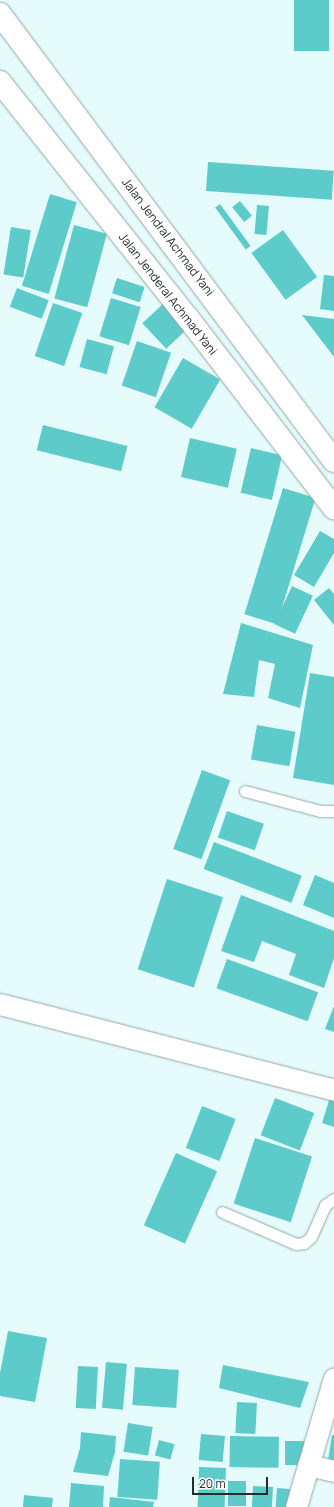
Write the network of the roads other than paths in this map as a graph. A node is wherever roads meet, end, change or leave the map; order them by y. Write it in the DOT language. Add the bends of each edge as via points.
graph roads {
  1 [pos="0,14"];
  2 [pos="0,82"];
  3 [pos="334,461"];
  4 [pos="334,508"];
  5 [pos="245,791"];
  6 [pos="334,811"];
  7 [pos="0,1004"];
  8 [pos="334,1090"];
  9 [pos="334,1199"];
  10 [pos="222,1212"];
  11 [pos="334,1378"];
  12 [pos="308,1465"];
  13 [pos="334,1471"];
  14 [pos="296,1507"];
  1 -- 3 [label="main road, Jalan Jendral Achmad Yani"];
  2 -- 4 [label="main road, Jalan Jenderal Achmad Yani" via="188,318 304,473"];
  5 -- 6 [label="lane" via="320,811"];
  7 -- 8 [label="street"];
  9 -- 10 [label="lane" via="325,1205 311,1237 304,1243 296,1244"];
  11 -- 12 [label="street"];
  12 -- 13 [label="street"];
  12 -- 14 [label="street"];
}
